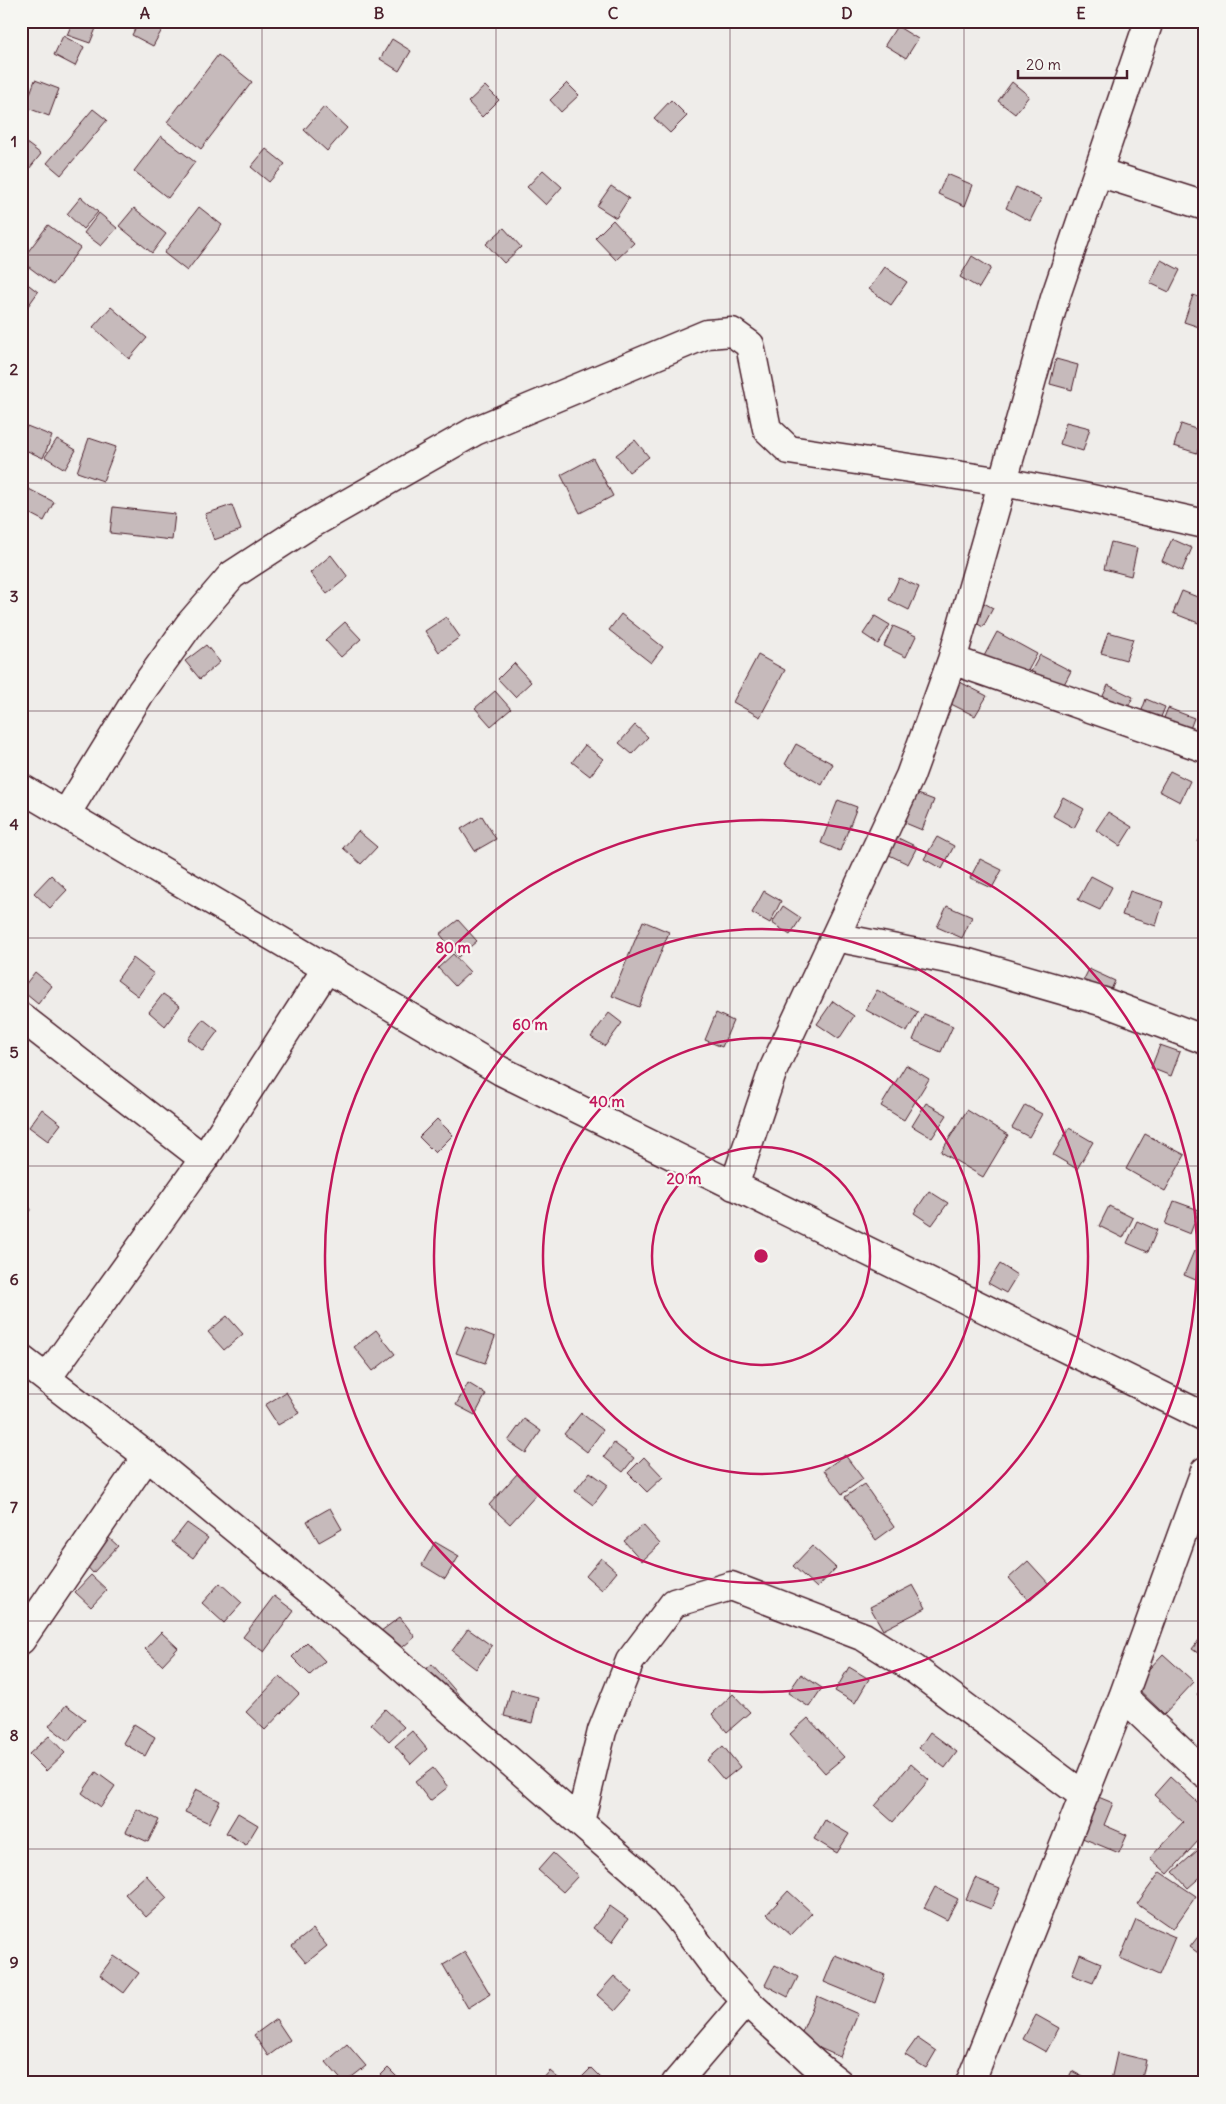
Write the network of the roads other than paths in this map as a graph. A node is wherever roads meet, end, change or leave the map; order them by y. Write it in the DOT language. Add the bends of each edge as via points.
graph roads {
  1 [pos="1149,21"];
  2 [pos="1098,172"];
  3 [pos="1205,206"];
  4 [pos="1003,482"];
  5 [pos="1205,524"];
  6 [pos="952,660"];
  7 [pos="1205,748"];
  8 [pos="21,788"];
  9 [pos="66,814"];
  10 [pos="835,937"];
  11 [pos="327,968"];
  12 [pos="21,1017"];
  13 [pos="1205,1040"];
  14 [pos="204,1158"];
  15 [pos="734,1186"];
  16 [pos="21,1359"];
  17 [pos="47,1378"];
  18 [pos="1205,1417"];
  19 [pos="148,1456"];
  20 [pos="1204,1478"];
  21 [pos="21,1640"];
  22 [pos="1123,1697"];
  23 [pos="1205,1774"];
  24 [pos="1084,1796"];
  25 [pos="580,1822"];
  26 [pos="746,2002"];
  27 [pos="676,2083"];
  28 [pos="839,2083"];
  29 [pos="970,2083"];
  1 -- 2 [label="street"];
  2 -- 3 [label="street"];
  2 -- 4 [label="street" via="1055,298"];
  4 -- 5 [label="street"];
  4 -- 6 [label="street"];
  4 -- 9 [label="street" via="789,450 766,429 750,346 732,332 707,334 475,431 306,527 232,575 189,625 141,692"];
  6 -- 7 [label="street"];
  6 -- 10 [label="street" via="910,776"];
  8 -- 9 [label="street"];
  9 -- 11 [label="street"];
  10 -- 13 [label="street" via="968,963 1104,1002"];
  10 -- 15 [label="street" via="773,1070"];
  11 -- 14 [label="street"];
  11 -- 15 [label="street" via="501,1071"];
  12 -- 14 [label="street"];
  14 -- 17 [label="street"];
  15 -- 18 [label="street"];
  16 -- 17 [label="street"];
  17 -- 19 [label="street"];
  19 -- 21 [label="street"];
  19 -- 25 [label="street" via="388,1654"];
  20 -- 22 [label="street"];
  22 -- 23 [label="street"];
  22 -- 24 [label="street"];
  24 -- 25 [label="street" via="913,1668 864,1637 731,1586 674,1603 630,1661 602,1731"];
  24 -- 29 [label="street"];
  25 -- 26 [label="street" via="646,1880"];
  26 -- 27 [label="street"];
  26 -- 28 [label="street"];
}
